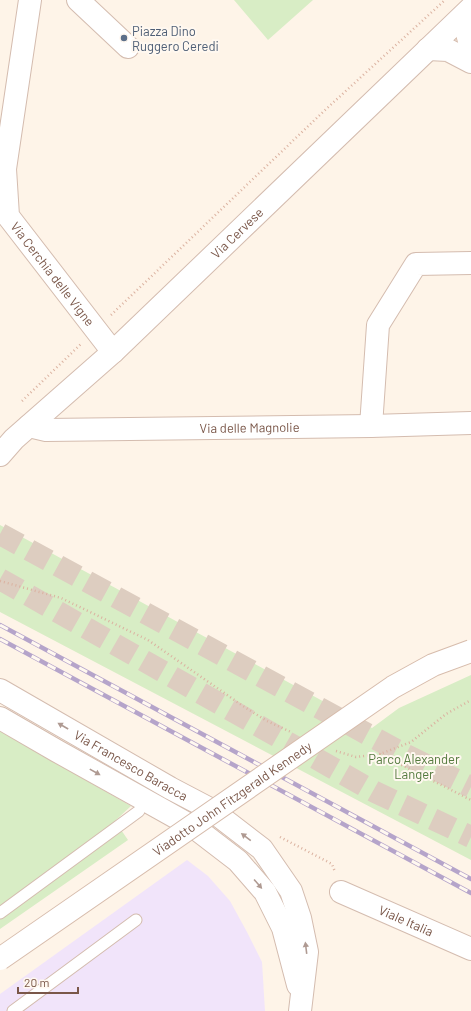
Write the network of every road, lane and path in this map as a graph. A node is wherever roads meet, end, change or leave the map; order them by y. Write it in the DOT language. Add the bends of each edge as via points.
graph roads {
  1 [pos="30,0"];
  2 [pos="78,0"];
  3 [pos="445,0"];
  4 [pos="471,8"];
  5 [pos="471,20"];
  6 [pos="128,47"];
  7 [pos="428,49"];
  8 [pos="471,49"];
  9 [pos="471,62"];
  10 [pos="471,263"];
  11 [pos="95,330"];
  12 [pos="112,352"];
  13 [pos="20,404"];
  14 [pos="471,423"];
  15 [pos="29,426"];
  16 [pos="371,426"];
  17 [pos="0,455"];
  18 [pos="0,581"];
  19 [pos="471,651"];
  20 [pos="0,690"];
  21 [pos="471,700"];
  22 [pos="0,718"];
  23 [pos="295,734"];
  24 [pos="331,749"];
  25 [pos="380,754"];
  26 [pos="471,800"];
  27 [pos="139,811"];
  28 [pos="340,892"];
  29 [pos="0,913"];
  30 [pos="136,920"];
  31 [pos="471,949"];
  32 [pos="0,959"];
  33 [pos="300,1006"];
  34 [pos="12,1011"];
  1 -- 11 [label="street, Via Cerchia delle Vigne" via="5,169 8,216"];
  2 -- 6 [label="street"];
  3 -- 11 [label="path" via="324,111"];
  4 -- 7 [label="street, Via Cervese"];
  5 -- 8 [label="street" via="467,33"];
  7 -- 9 [label="street" via="448,50"];
  7 -- 12 [label="street, Via Cervese"];
  10 -- 16 [label="street" via="416,264 378,325"];
  11 -- 12 [label="street, Via Cerchia delle Vigne"];
  11 -- 13 [label="path"];
  12 -- 15 [label="street, Via Cervese"];
  14 -- 16 [label="street, Via delle Magnolie"];
  15 -- 16 [label="street, Via delle Magnolie" via="46,430"];
  15 -- 17 [label="street, Via Cervese"];
  18 -- 23 [label="path" via="61,598 148,640 243,706"];
  19 -- 32 [label="street, Viadotto John Fitzgerald Kennedy, bridge" via="433,665 393,687"];
  33 -- 20 [label="street, Via Francesco Baracca, one-way" via="307,952 300,918 291,891 262,849 210,809"];
  21 -- 25 [label="path" via="446,714 411,742"];
  22 -- 33 [label="street, Via Francesco Baracca, one-way" via="195,828 238,861 265,892 283,928"];
  24 -- 25 [label="path" via="356,757"];
  25 -- 26 [label="path"];
  27 -- 29 [label="lane"];
  28 -- 31 [label="street, Viale Italia"];
  30 -- 34 [label="lane"];
}
